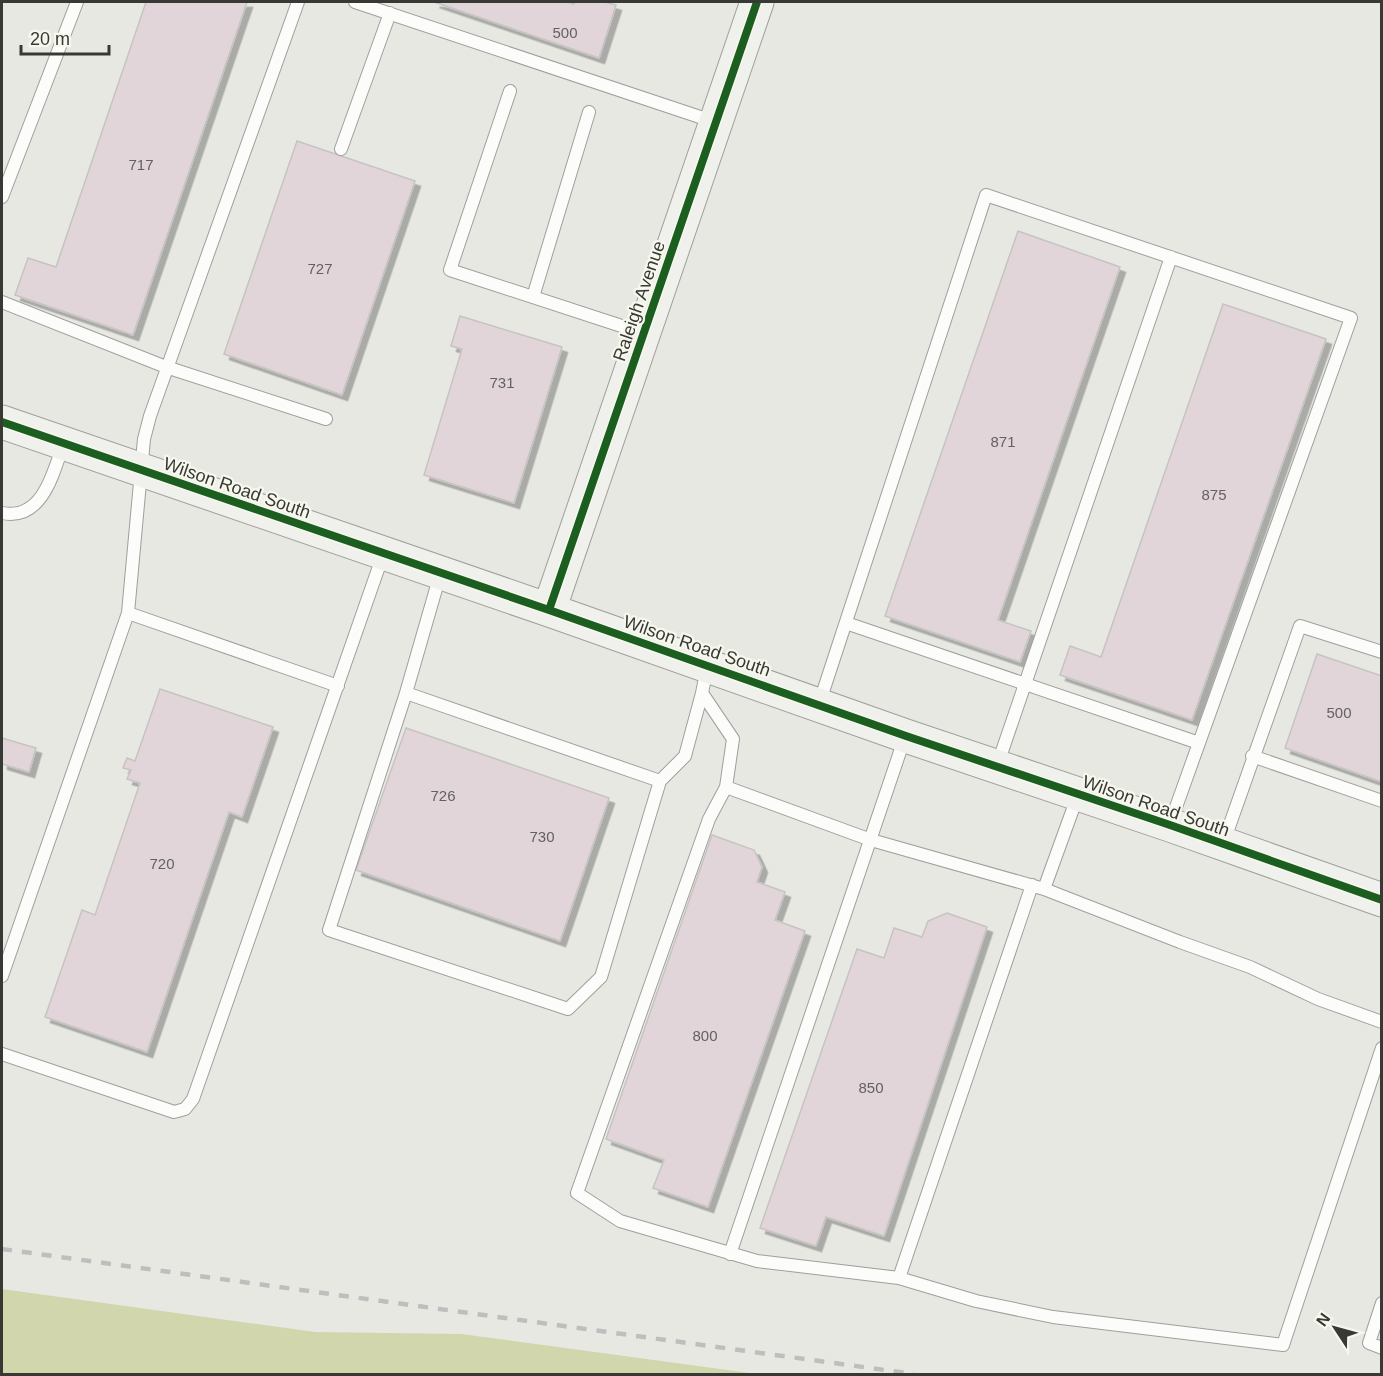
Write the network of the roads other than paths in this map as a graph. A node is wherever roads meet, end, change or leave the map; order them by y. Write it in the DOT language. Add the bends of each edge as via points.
graph roads {
  1 [pos="76,2"];
  2 [pos="298,2"];
  3 [pos="355,2"];
  4 [pos="757,2"];
  5 [pos="390,13"];
  6 [pos="510,91"];
  7 [pos="589,112"];
  8 [pos="716,122"];
  9 [pos="341,149"];
  10 [pos="2,197"];
  11 [pos="1171,257"];
  12 [pos="533,297"];
  13 [pos="2,302"];
  14 [pos="644,334"];
  15 [pos="166,367"];
  16 [pos="326,419"];
  17 [pos="2,422"];
  18 [pos="64,444"];
  19 [pos="141,471"];
  20 [pos="2,513"];
  21 [pos="384,554"];
  22 [pos="441,573"];
  23 [pos="549,610"];
  24 [pos="128,613"];
  25 [pos="846,623"];
  26 [pos="1382,652"];
  27 [pos="705,680"];
  28 [pos="1026,685"];
  29 [pos="338,686"];
  30 [pos="406,693"];
  31 [pos="819,705"];
  32 [pos="906,736"];
  33 [pos="1199,743"];
  34 [pos="1252,756"];
  35 [pos="997,768"];
  36 [pos="660,781"];
  37 [pos="726,787"];
  38 [pos="1078,795"];
  39 [pos="1382,801"];
  40 [pos="1170,825"];
  41 [pos="871,840"];
  42 [pos="1222,844"];
  43 [pos="1032,885"];
  44 [pos="1044,889"];
  45 [pos="1382,900"];
  46 [pos="2,976"];
  47 [pos="1382,1022"];
  48 [pos="1382,1048"];
  49 [pos="2,1054"];
  50 [pos="730,1254"];
  51 [pos="899,1278"];
  52 [pos="1382,1303"];
  53 [pos="1382,1348"];
  1 -- 10 [label="lane"];
  2 -- 15 [label="lane"];
  3 -- 5 [label="lane"];
  4 -- 8 [label="street, Raleigh Avenue"];
  5 -- 8 [label="lane"];
  5 -- 9 [label="lane"];
  6 -- 12 [label="lane" via="450,270"];
  7 -- 12 [label="lane"];
  8 -- 14 [label="street, Raleigh Avenue"];
  11 -- 25 [label="lane" via="986,195"];
  11 -- 28 [label="lane"];
  11 -- 33 [label="lane" via="1351,318"];
  12 -- 14 [label="lane"];
  13 -- 15 [label="lane"];
  14 -- 23 [label="street, Raleigh Avenue"];
  15 -- 16 [label="lane"];
  15 -- 19 [label="lane" via="147,428"];
  17 -- 18 [label="street, Wilson Road South"];
  18 -- 19 [label="street, Wilson Road South"];
  18 -- 20 [label="lane" via="46,493 32,506 11,515"];
  19 -- 21 [label="street, Wilson Road South"];
  19 -- 24 [label="lane"];
  21 -- 22 [label="street, Wilson Road South"];
  21 -- 29 [label="lane"];
  22 -- 23 [label="street, Wilson Road South"];
  22 -- 30 [label="lane"];
  23 -- 27 [label="street, Wilson Road South"];
  24 -- 29 [label="lane"];
  24 -- 46 [label="lane"];
  25 -- 28 [label="lane"];
  25 -- 31 [label="lane"];
  26 -- 34 [label="lane" via="1300,626"];
  27 -- 31 [label="street, Wilson Road South"];
  27 -- 36 [label="lane" via="685,756"];
  27 -- 37 [label="lane" via="733,739"];
  28 -- 33 [label="lane"];
  28 -- 35 [label="lane"];
  29 -- 49 [label="lane" via="193,1100 174,1112"];
  30 -- 36 [label="lane"];
  30 -- 36 [label="lane" via="329,930 568,1009 601,977"];
  31 -- 32 [label="street, Wilson Road South"];
  32 -- 35 [label="street, Wilson Road South"];
  32 -- 41 [label="lane"];
  33 -- 40 [label="lane"];
  34 -- 39 [label="lane"];
  34 -- 42 [label="lane"];
  35 -- 38 [label="street, Wilson Road South"];
  37 -- 41 [label="lane"];
  37 -- 50 [label="lane" via="709,819 577,1193 620,1221"];
  38 -- 40 [label="street, Wilson Road South"];
  38 -- 44 [label="lane"];
  40 -- 42 [label="street, Wilson Road South"];
  41 -- 43 [label="lane"];
  41 -- 50 [label="lane"];
  42 -- 45 [label="street, Wilson Road South"];
  43 -- 44 [label="lane"];
  43 -- 51 [label="lane"];
  44 -- 47 [label="lane"];
  48 -- 51 [label="lane" via="1283,1345 1053,1317 976,1301"];
  50 -- 51 [label="lane" via="757,1261"];
  52 -- 53 [label="lane" via="1369,1344"];
}
